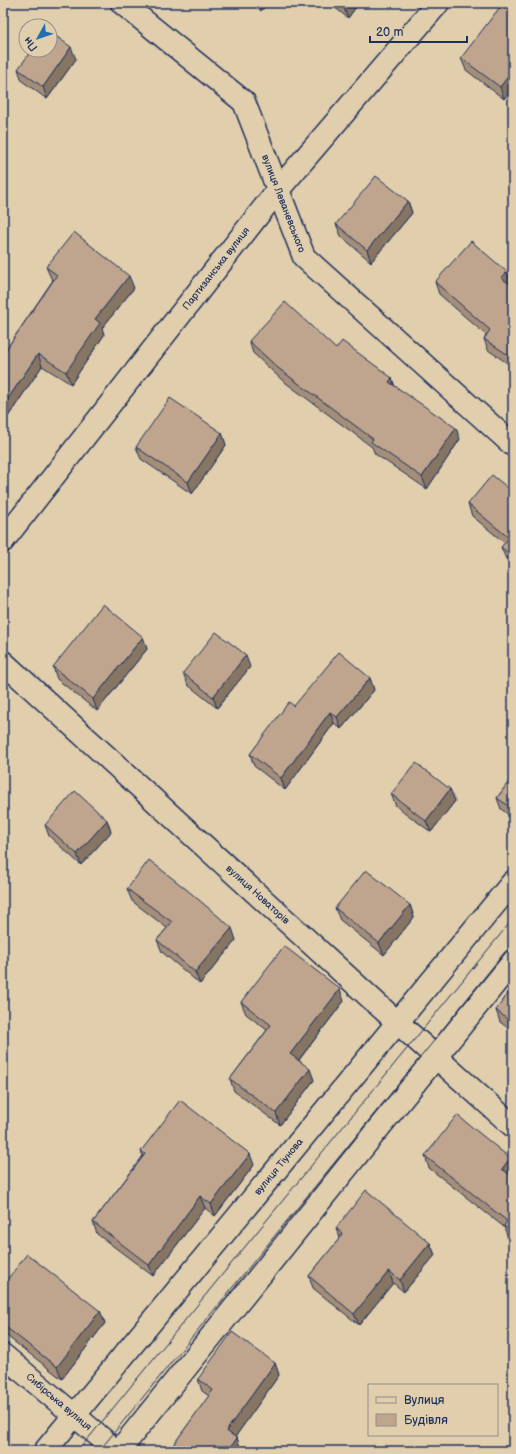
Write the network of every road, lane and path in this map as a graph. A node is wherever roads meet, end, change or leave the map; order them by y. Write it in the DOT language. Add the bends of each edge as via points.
graph roads {
  1 [pos="122,3"];
  2 [pos="438,3"];
  3 [pos="277,192"];
  4 [pos="513,445"];
  5 [pos="3,541"];
  6 [pos="3,662"];
  7 [pos="513,882"];
  8 [pos="513,961"];
  9 [pos="398,1023"];
  10 [pos="435,1057"];
  11 [pos="513,1126"];
  12 [pos="3,1355"];
  13 [pos="75,1415"];
  14 [pos="45,1451"];
  15 [pos="112,1451"];
  16 [pos="119,1451"];
  1 -- 3 [label="street, вулиця Леваневського" via="244,102"];
  2 -- 3 [label="street, Партизанська вулиця"];
  3 -- 4 [label="street, вулиця Леваневського" via="304,257"];
  3 -- 5 [label="street, Партизанська вулиця"];
  6 -- 9 [label="street, вулиця Новаторів"];
  7 -- 9 [label="street, вулиця Тіунова"];
  8 -- 10 [label="street"];
  9 -- 10 [label="street, вулиця Новаторів"];
  9 -- 13 [label="street, вулиця Тіунова"];
  10 -- 11 [label="street, вулиця Новаторів"];
  10 -- 16 [label="street"];
  12 -- 13 [label="street, Сибірська вулиця"];
  13 -- 14 [label="street, вулиця Тіунова"];
  13 -- 15 [label="street, Сибірська вулиця" via="106,1442"];
}
